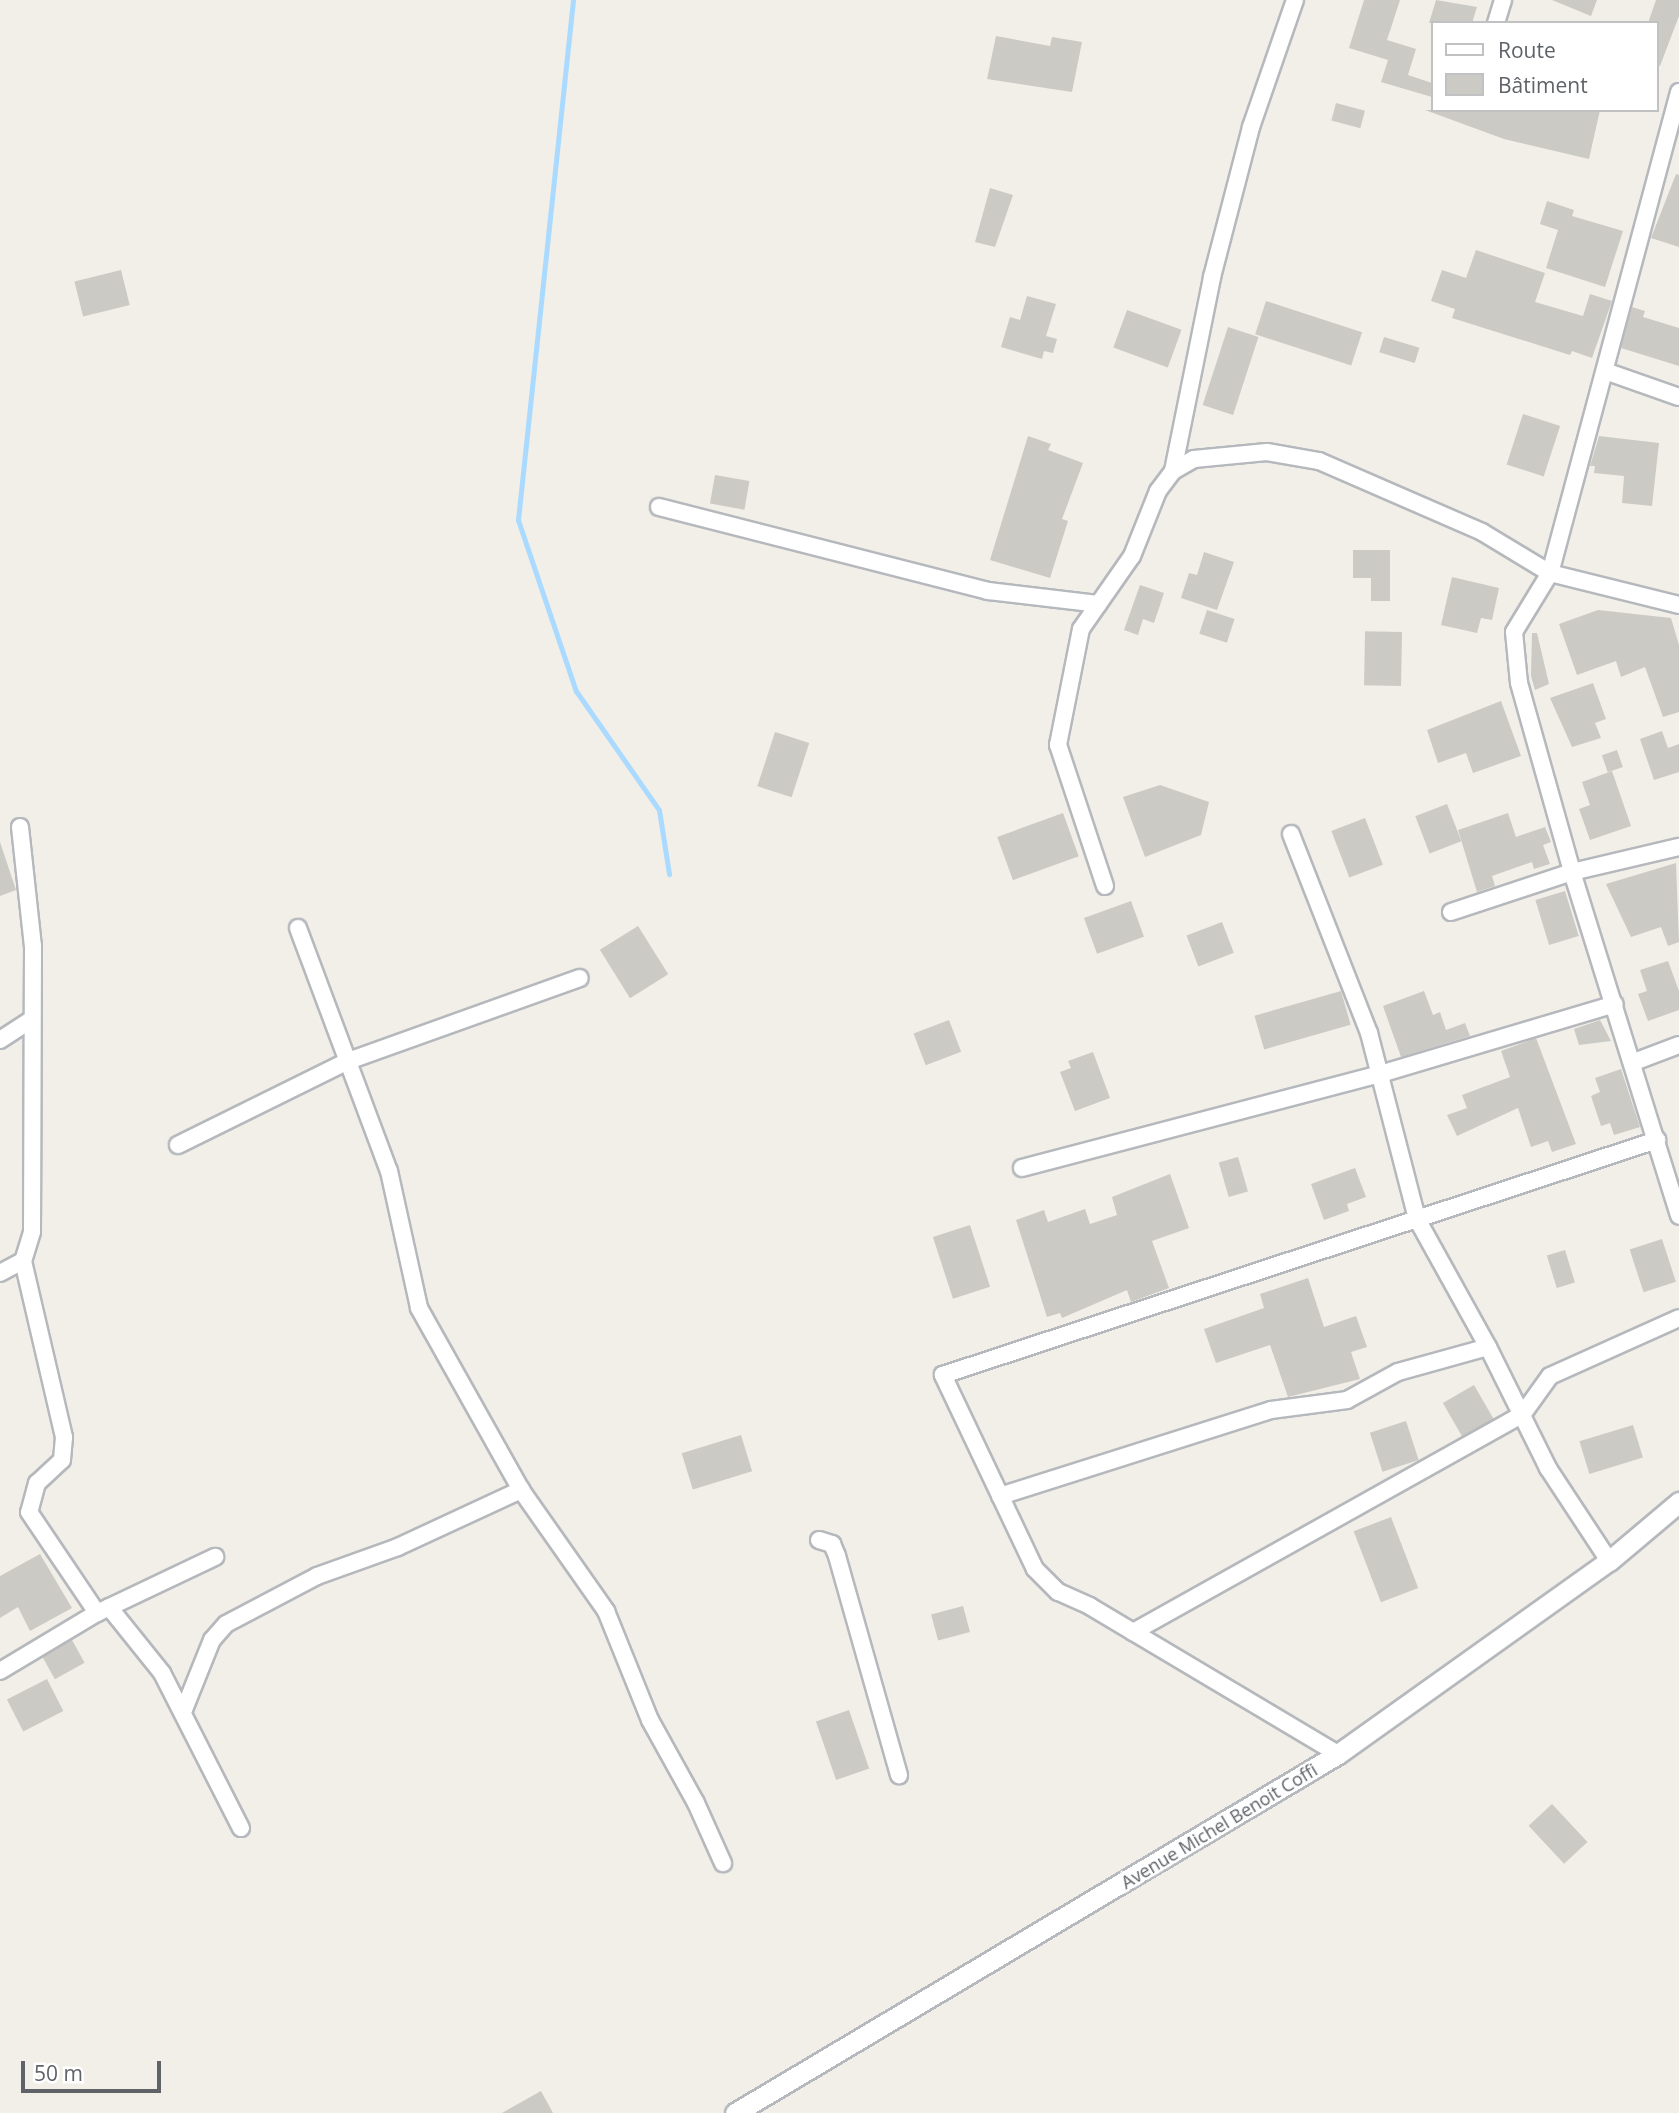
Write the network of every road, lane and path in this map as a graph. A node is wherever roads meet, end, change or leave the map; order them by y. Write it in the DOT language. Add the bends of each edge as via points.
graph roads {
  1 [pos="1295,0"];
  2 [pos="1503,0"];
  3 [pos="1497,21"];
  4 [pos="1679,92"];
  5 [pos="1605,372"];
  6 [pos="1679,397"];
  7 [pos="1173,471"];
  8 [pos="659,507"];
  9 [pos="1550,573"];
  10 [pos="1098,604"];
  11 [pos="1679,605"];
  12 [pos="20,827"];
  13 [pos="1291,834"];
  14 [pos="1679,847"];
  15 [pos="1572,872"];
  16 [pos="1105,886"];
  17 [pos="1451,912"];
  18 [pos="298,928"];
  19 [pos="580,978"];
  20 [pos="1615,1004"];
  21 [pos="32,1019"];
  22 [pos="0,1040"];
  23 [pos="1679,1045"];
  24 [pos="348,1061"];
  25 [pos="1634,1062"];
  26 [pos="1377,1076"];
  27 [pos="1657,1140"];
  28 [pos="178,1145"];
  29 [pos="1022,1168"];
  30 [pos="1679,1216"];
  31 [pos="1417,1219"];
  32 [pos="23,1261"];
  33 [pos="0,1273"];
  34 [pos="1679,1318"];
  35 [pos="1488,1347"];
  36 [pos="1522,1415"];
  37 [pos="521,1490"];
  38 [pos="1000,1496"];
  39 [pos="1679,1502"];
  40 [pos="819,1540"];
  41 [pos="215,1557"];
  42 [pos="1609,1561"];
  43 [pos="103,1610"];
  44 [pos="1133,1632"];
  45 [pos="0,1671"];
  46 [pos="183,1712"];
  47 [pos="1338,1754"];
  48 [pos="899,1775"];
  49 [pos="241,1828"];
  50 [pos="723,1863"];
  51 [pos="735,2113"];
  1 -- 7 [label="street" via="1251,127 1212,276"];
  2 -- 3 [label="street"];
  4 -- 5 [label="street"];
  5 -- 6 [label="street"];
  5 -- 9 [label="street"];
  7 -- 9 [label="street" via="1194,459 1225,453 1267,452 1319,461 1482,532"];
  7 -- 10 [label="street" via="1158,491 1132,556"];
  8 -- 10 [label="street" via="988,591"];
  9 -- 11 [label="street"];
  9 -- 15 [label="street" via="1514,632 1519,683"];
  10 -- 16 [label="street" via="1081,629 1058,745"];
  12 -- 21 [label="street" via="33,946"];
  13 -- 26 [label="street" via="1369,1033"];
  14 -- 15 [label="street"];
  15 -- 17 [label="street"];
  15 -- 20 [label="street"];
  18 -- 24 [label="street"];
  19 -- 24 [label="street"];
  20 -- 25 [label="street"];
  20 -- 26 [label="street"];
  21 -- 22 [label="street"];
  21 -- 32 [label="street" via="32,1231"];
  23 -- 25 [label="street"];
  24 -- 28 [label="street"];
  24 -- 37 [label="street" via="389,1171 419,1308"];
  25 -- 27 [label="street"];
  26 -- 29 [label="street"];
  26 -- 31 [label="street"];
  27 -- 30 [label="street"];
  27 -- 31 [label="street"];
  31 -- 35 [label="street"];
  31 -- 38 [label="street" via="943,1375"];
  32 -- 33 [label="street"];
  32 -- 43 [label="street" via="64,1437 62,1460 37,1483 29,1511"];
  34 -- 36 [label="street" via="1550,1376"];
  35 -- 36 [label="street"];
  35 -- 38 [label="street" via="1398,1372 1347,1400 1271,1410"];
  36 -- 42 [label="street" via="1548,1468"];
  36 -- 44 [label="street"];
  37 -- 46 [label="street" via="398,1547 317,1576 226,1624 212,1640"];
  37 -- 50 [label="street" via="606,1611 650,1720"];
  38 -- 44 [label="street" via="1035,1569 1058,1592"];
  39 -- 42 [label="street, Avenue Michel Benoit Coffi"];
  40 -- 48 [label="street" via="832,1544 837,1556"];
  41 -- 43 [label="street"];
  42 -- 47 [label="street, Avenue Michel Benoit Coffi"];
  43 -- 45 [label="street"];
  43 -- 46 [label="street" via="162,1673"];
  44 -- 47 [label="street"];
  46 -- 49 [label="street"];
  47 -- 51 [label="street, Avenue Michel Benoit Coffi"];
}
